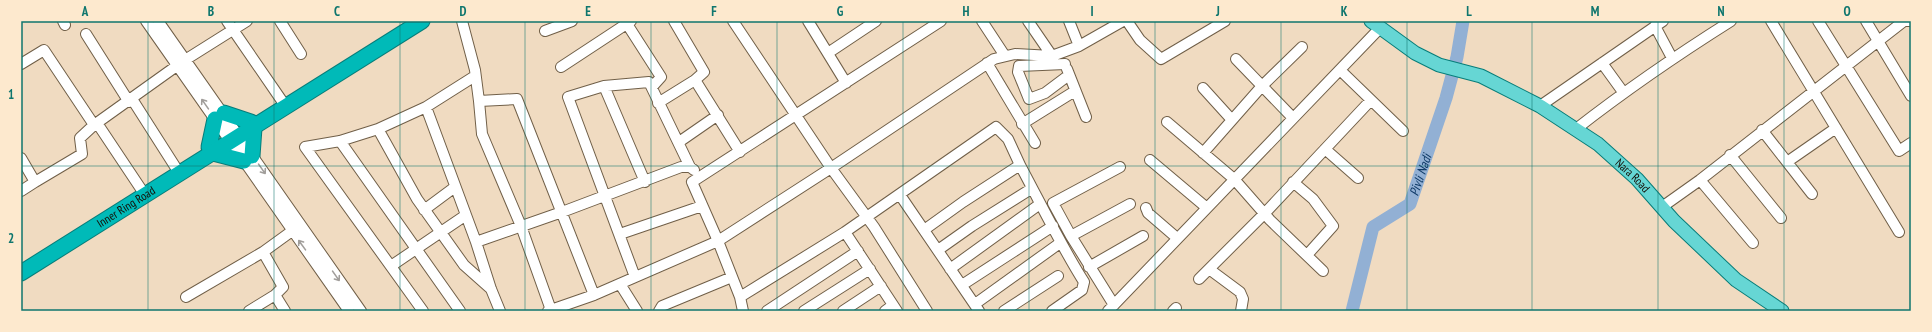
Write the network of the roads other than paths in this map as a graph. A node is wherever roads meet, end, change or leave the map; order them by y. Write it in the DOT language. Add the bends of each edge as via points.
graph roads {
  1 [pos="146,21"];
  2 [pos="158,21"];
  3 [pos="227,21"];
  4 [pos="248,21"];
  5 [pos="280,21"];
  6 [pos="403,21"];
  7 [pos="422,21"];
  8 [pos="462,21"];
  9 [pos="572,21"];
  10 [pos="674,21"];
  11 [pos="733,21"];
  12 [pos="808,21"];
  13 [pos="876,21"];
  14 [pos="941,21"];
  15 [pos="982,21"];
  16 [pos="1028,21"];
  17 [pos="1069,21"];
  18 [pos="1123,21"];
  19 [pos="1127,21"];
  20 [pos="1225,21"];
  21 [pos="1731,21"];
  22 [pos="1771,21"];
  23 [pos="1818,21"];
  24 [pos="1866,21"];
  25 [pos="1911,21"];
  26 [pos="629,22"];
  27 [pos="930,24"];
  28 [pos="1376,24"];
  29 [pos="1659,24"];
  30 [pos="233,31"];
  31 [pos="545,31"];
  32 [pos="86,34"];
  33 [pos="1877,42"];
  34 [pos="1079,46"];
  35 [pos="1302,47"];
  36 [pos="828,53"];
  37 [pos="301,54"];
  38 [pos="1056,54"];
  39 [pos="1008,55"];
  40 [pos="1672,58"];
  41 [pos="1236,59"];
  42 [pos="182,63"];
  43 [pos="987,63"];
  44 [pos="1602,63"];
  45 [pos="21,64"];
  46 [pos="1065,64"];
  47 [pos="1846,65"];
  48 [pos="1019,66"];
  49 [pos="561,67"];
  50 [pos="1340,70"];
  51 [pos="1069,75"];
  52 [pos="475,76"];
  53 [pos="695,80"];
  54 [pos="846,83"];
  55 [pos="604,86"];
  56 [pos="1262,86"];
  57 [pos="652,87"];
  58 [pos="1203,88"];
  59 [pos="1075,91"];
  60 [pos="1623,92"];
  61 [pos="1812,92"];
  62 [pos="1911,96"];
  63 [pos="130,100"];
  64 [pos="1371,100"];
  65 [pos="282,101"];
  66 [pos="479,101"];
  67 [pos="658,103"];
  68 [pos="1540,106"];
  69 [pos="426,107"];
  70 [pos="718,115"];
  71 [pos="220,116"];
  72 [pos="796,116"];
  73 [pos="1086,117"];
  74 [pos="1293,118"];
  75 [pos="1232,120"];
  76 [pos="1167,122"];
  77 [pos="95,124"];
  78 [pos="1022,124"];
  79 [pos="253,125"];
  80 [pos="1836,128"];
  81 [pos="378,129"];
  82 [pos="1576,129"];
  83 [pos="1762,130"];
  84 [pos="1403,131"];
  85 [pos="234,137"];
  86 [pos="340,141"];
  87 [pos="679,142"];
  88 [pos="1035,143"];
  89 [pos="1911,143"];
  90 [pos="1325,149"];
  91 [pos="211,150"];
  92 [pos="740,152"];
  93 [pos="1203,153"];
  94 [pos="1730,155"];
  95 [pos="248,158"];
  96 [pos="22,160"];
  97 [pos="1150,160"];
  98 [pos="1787,162"];
  99 [pos="1020,165"];
  100 [pos="690,167"];
  101 [pos="1120,167"];
  102 [pos="176,168"];
  103 [pos="831,168"];
  104 [pos="702,174"];
  105 [pos="1358,178"];
  106 [pos="1234,179"];
  107 [pos="1700,180"];
  108 [pos="36,182"];
  109 [pos="645,182"];
  110 [pos="1293,182"];
  111 [pos="456,186"];
  112 [pos="141,189"];
  113 [pos="1031,189"];
  114 [pos="21,191"];
  115 [pos="1812,194"];
  116 [pos="606,195"];
  117 [pos="900,195"];
  118 [pos="1040,204"];
  119 [pos="1130,204"];
  120 [pos="702,206"];
  121 [pos="1662,207"];
  122 [pos="1146,208"];
  123 [pos="1206,208"];
  124 [pos="424,210"];
  125 [pos="562,212"];
  126 [pos="1265,213"];
  127 [pos="466,215"];
  128 [pos="866,218"];
  129 [pos="1781,218"];
  130 [pos="521,226"];
  131 [pos="1053,226"];
  132 [pos="924,230"];
  133 [pos="292,231"];
  134 [pos="440,232"];
  135 [pos="846,232"];
  136 [pos="1899,232"];
  137 [pos="620,234"];
  138 [pos="1071,236"];
  139 [pos="1143,236"];
  140 [pos="1177,238"];
  141 [pos="476,242"];
  142 [pos="718,242"];
  143 [pos="1753,242"];
  144 [pos="1060,243"];
  145 [pos="416,249"];
  146 [pos="938,250"];
  147 [pos="858,251"];
  148 [pos="264,252"];
  149 [pos="1307,255"];
  150 [pos="21,264"];
  151 [pos="391,266"];
  152 [pos="1089,267"];
  153 [pos="870,269"];
  154 [pos="950,269"];
  155 [pos="1209,269"];
  156 [pos="1323,270"];
  157 [pos="21,273"];
  158 [pos="1058,276"];
  159 [pos="635,277"];
  160 [pos="732,277"];
  161 [pos="1199,279"];
  162 [pos="620,284"];
  163 [pos="962,285"];
  164 [pos="881,286"];
  165 [pos="491,289"];
  166 [pos="276,295"];
  167 [pos="594,295"];
  168 [pos="186,297"];
  169 [pos="740,297"];
  170 [pos="977,308"];
  171 [pos="1111,308"];
  172 [pos="564,309"];
  173 [pos="892,309"];
  174 [pos="550,310"];
  175 [pos="249,311"];
  176 [pos="285,311"];
  177 [pos="349,311"];
  178 [pos="361,311"];
  179 [pos="423,311"];
  180 [pos="460,311"];
  181 [pos="500,311"];
  182 [pos="637,311"];
  183 [pos="659,311"];
  184 [pos="743,311"];
  185 [pos="767,311"];
  186 [pos="804,311"];
  187 [pos="843,311"];
  188 [pos="927,311"];
  189 [pos="1004,311"];
  190 [pos="1052,311"];
  191 [pos="1241,311"];
  192 [pos="1782,311"];
  1 -- 42 [label="street"];
  2 -- 42 [label="street"];
  3 -- 30 [label="street"];
  4 -- 30 [label="street"];
  5 -- 37 [label="street"];
  6 -- 65 [label="highway, Inner Ring Road"];
  7 -- 79 [label="highway, Inner Ring Road"];
  8 -- 52 [label="street"];
  9 -- 31 [label="street"];
  10 -- 53 [label="street" via="704,72"];
  11 -- 72 [label="street"];
  12 -- 36 [label="street"];
  13 -- 36 [label="street"];
  14 -- 27 [label="street"];
  15 -- 39 [label="street"];
  16 -- 38 [label="street"];
  17 -- 34 [label="street"];
  18 -- 34 [label="street"];
  19 -- 20 [label="street" via="1140,40 1161,60"];
  21 -- 40 [label="street"];
  22 -- 61 [label="street"];
  23 -- 47 [label="street"];
  24 -- 33 [label="street"];
  25 -- 33 [label="street" via="1904,22"];
  26 -- 49 [label="street"];
  26 -- 57 [label="street" via="661,77"];
  27 -- 54 [label="street"];
  28 -- 50 [label="street"];
  28 -- 68 [label="main road, Nara Road" via="1415,53 1439,65 1481,76"];
  29 -- 40 [label="street"];
  29 -- 44 [label="street"];
  30 -- 42 [label="street"];
  30 -- 65 [label="street"];
  32 -- 63 [label="street"];
  33 -- 47 [label="street"];
  33 -- 62 [label="street"];
  34 -- 38 [label="street"];
  35 -- 56 [label="street"];
  36 -- 54 [label="street"];
  38 -- 39 [label="street"];
  38 -- 46 [label="street"];
  39 -- 43 [label="street"];
  39 -- 48 [label="street"];
  40 -- 60 [label="street"];
  41 -- 56 [label="street"];
  42 -- 63 [label="street"];
  42 -- 71 [label="street"];
  43 -- 78 [label="street"];
  43 -- 103 [label="street"];
  44 -- 60 [label="street"];
  44 -- 68 [label="street"];
  45 -- 77 [label="street" via="44,50"];
  46 -- 48 [label="street"];
  46 -- 51 [label="street"];
  47 -- 61 [label="street"];
  47 -- 89 [label="street" via="1899,151"];
  48 -- 51 [label="street" via="1018,72 1029,99 1045,93"];
  50 -- 64 [label="street"];
  50 -- 74 [label="street"];
  51 -- 59 [label="street"];
  52 -- 66 [label="street"];
  52 -- 69 [label="street"];
  53 -- 67 [label="street"];
  53 -- 70 [label="street"];
  54 -- 72 [label="street"];
  55 -- 57 [label="street" via="649,82"];
  55 -- 109 [label="street"];
  55 -- 116 [label="street" via="568,97"];
  56 -- 74 [label="street"];
  56 -- 75 [label="street"];
  57 -- 67 [label="street"];
  58 -- 75 [label="street"];
  59 -- 73 [label="street"];
  59 -- 78 [label="street"];
  60 -- 82 [label="street"];
  61 -- 80 [label="street"];
  61 -- 83 [label="street"];
  63 -- 77 [label="street"];
  63 -- 102 [label="street"];
  64 -- 84 [label="street"];
  64 -- 90 [label="street"];
  65 -- 79 [label="highway, Inner Ring Road"];
  66 -- 125 [label="street" via="517,99"];
  66 -- 130 [label="street" via="482,134"];
  67 -- 87 [label="street"];
  68 -- 82 [label="main road, Nara Road"];
  69 -- 81 [label="street"];
  69 -- 111 [label="street"];
  70 -- 87 [label="street"];
  70 -- 92 [label="street"];
  71 -- 79 [label="highway"];
  71 -- 85 [label="street"];
  71 -- 91 [label="highway"];
  72 -- 92 [label="street"];
  72 -- 103 [label="street"];
  74 -- 106 [label="street"];
  75 -- 93 [label="street"];
  76 -- 93 [label="street"];
  77 -- 108 [label="street" via="80,138 82,154"];
  77 -- 112 [label="street"];
  78 -- 88 [label="street"];
  79 -- 85 [label="highway, Inner Ring Road"];
  79 -- 95 [label="highway"];
  80 -- 98 [label="street"];
  80 -- 136 [label="street"];
  81 -- 86 [label="street"];
  81 -- 124 [label="street"];
  82 -- 121 [label="main road, Nara Road" via="1598,144 1637,179"];
  83 -- 94 [label="street"];
  83 -- 98 [label="street"];
  85 -- 91 [label="highway, Inner Ring Road"];
  85 -- 95 [label="street"];
  86 -- 145 [label="street"];
  86 -- 151 [label="street" via="305,146"];
  87 -- 100 [label="street"];
  90 -- 105 [label="street"];
  90 -- 110 [label="street"];
  91 -- 95 [label="highway"];
  91 -- 102 [label="highway, Inner Ring Road"];
  91 -- 157 [label="highway, Inner Ring Road"];
  92 -- 104 [label="street"];
  93 -- 106 [label="street"];
  94 -- 107 [label="street"];
  94 -- 129 [label="street"];
  95 -- 133 [label="street"];
  95 -- 178 [label="street, one-way"];
  96 -- 108 [label="street"];
  97 -- 123 [label="street"];
  98 -- 115 [label="street"];
  99 -- 113 [label="street"];
  99 -- 117 [label="street" via="1008,139 996,127"];
  99 -- 132 [label="street"];
  100 -- 104 [label="street"];
  100 -- 109 [label="street" via="681,167"];
  101 -- 138 [label="street" via="1053,203"];
  102 -- 112 [label="highway, Inner Ring Road"];
  103 -- 128 [label="street"];
  103 -- 142 [label="street"];
  104 -- 120 [label="street" via="692,182"];
  106 -- 123 [label="street"];
  106 -- 126 [label="street"];
  107 -- 121 [label="street"];
  107 -- 143 [label="street"];
  108 -- 114 [label="street"];
  109 -- 116 [label="street"];
  110 -- 126 [label="street"];
  110 -- 149 [label="street" via="1313,199 1333,226"];
  111 -- 124 [label="street"];
  111 -- 127 [label="street"];
  112 -- 150 [label="highway, Inner Ring Road" via="83,229"];
  113 -- 118 [label="street"];
  113 -- 146 [label="street"];
  116 -- 125 [label="street"];
  116 -- 137 [label="street"];
  117 -- 128 [label="street"];
  117 -- 132 [label="street"];
  118 -- 131 [label="street"];
  118 -- 154 [label="street"];
  119 -- 138 [label="street"];
  120 -- 137 [label="street"];
  120 -- 142 [label="street"];
  121 -- 192 [label="main road, Nara Road" via="1736,280"];
  122 -- 140 [label="street" via="1148,213"];
  123 -- 140 [label="street"];
  124 -- 134 [label="street"];
  125 -- 130 [label="street"];
  125 -- 167 [label="street"];
  126 -- 149 [label="street"];
  126 -- 155 [label="street"];
  127 -- 134 [label="street"];
  127 -- 141 [label="street"];
  128 -- 135 [label="street"];
  128 -- 188 [label="street"];
  130 -- 141 [label="street"];
  130 -- 174 [label="street"];
  131 -- 144 [label="street"];
  131 -- 163 [label="street"];
  132 -- 146 [label="street"];
  133 -- 148 [label="street"];
  177 -- 133 [label="street, one-way"];
  134 -- 145 [label="street"];
  134 -- 165 [label="street" via="464,265"];
  135 -- 147 [label="street"];
  135 -- 169 [label="street"];
  137 -- 159 [label="street"];
  138 -- 152 [label="street"];
  139 -- 152 [label="street"];
  140 -- 171 [label="street"];
  141 -- 165 [label="street"];
  142 -- 159 [label="street"];
  142 -- 160 [label="street"];
  144 -- 170 [label="street"];
  144 -- 190 [label="street" via="1084,285 1082,290"];
  145 -- 151 [label="street"];
  145 -- 180 [label="street"];
  146 -- 154 [label="street"];
  147 -- 153 [label="street"];
  147 -- 185 [label="street"];
  148 -- 166 [label="street" via="283,287"];
  148 -- 168 [label="street"];
  149 -- 156 [label="street"];
  151 -- 179 [label="street"];
  152 -- 171 [label="street"];
  153 -- 164 [label="street"];
  153 -- 186 [label="street"];
  154 -- 163 [label="street"];
  155 -- 161 [label="street"];
  155 -- 191 [label="street" via="1240,292 1243,299"];
  158 -- 189 [label="street"];
  159 -- 162 [label="street"];
  160 -- 169 [label="street"];
  160 -- 183 [label="street" via="662,306"];
  162 -- 167 [label="street"];
  162 -- 182 [label="street"];
  163 -- 170 [label="street"];
  164 -- 173 [label="street"];
  164 -- 187 [label="street"];
  165 -- 181 [label="street"];
  166 -- 175 [label="street"];
  166 -- 176 [label="street"];
  167 -- 172 [label="street"];
  169 -- 184 [label="street"];
  172 -- 174 [label="street"];
}
